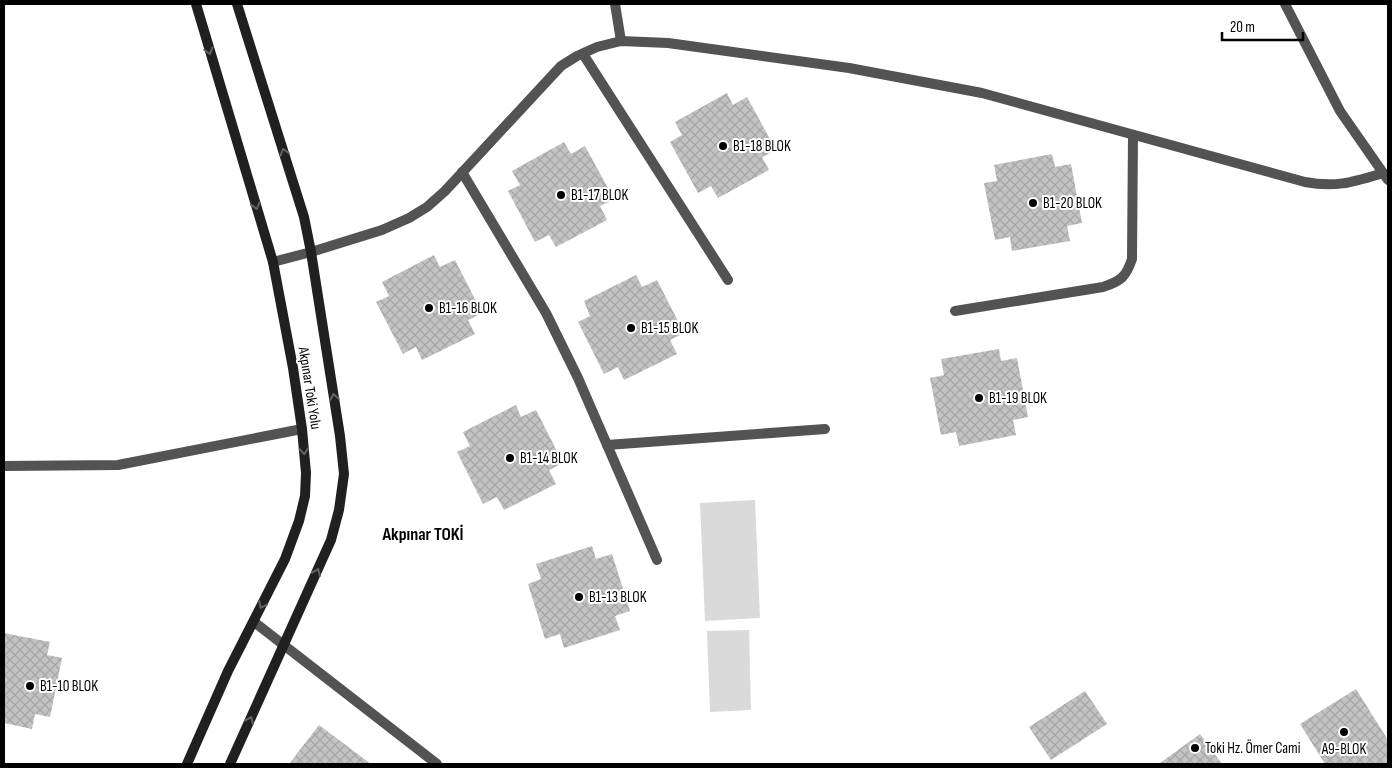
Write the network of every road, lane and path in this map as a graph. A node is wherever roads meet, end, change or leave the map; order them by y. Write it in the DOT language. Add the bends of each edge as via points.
graph roads {
  1 [pos="196,4"];
  2 [pos="237,4"];
  3 [pos="615,4"];
  4 [pos="1285,4"];
  5 [pos="621,41"];
  6 [pos="583,54"];
  7 [pos="1133,135"];
  8 [pos="462,172"];
  9 [pos="1386,176"];
  10 [pos="311,252"];
  11 [pos="273,262"];
  12 [pos="728,280"];
  13 [pos="955,311"];
  14 [pos="302,429"];
  15 [pos="826,429"];
  16 [pos="607,445"];
  17 [pos="4,466"];
  18 [pos="657,560"];
  19 [pos="254,622"];
  20 [pos="284,645"];
  21 [pos="187,764"];
  22 [pos="230,764"];
  23 [pos="437,764"];
  1 -- 11 [label="main road, Akpınar Toki Yolu, one-way"];
  10 -- 2 [label="main road, Akpınar Toki Yolu, one-way" via="304,217"];
  3 -- 5 [label="street"];
  4 -- 9 [label="street" via="1340,112"];
  5 -- 6 [label="street"];
  5 -- 7 [label="street" via="668,43 849,68 982,93"];
  6 -- 8 [label="street" via="561,66"];
  6 -- 12 [label="street"];
  7 -- 9 [label="street" via="1324,186"];
  7 -- 13 [label="street" via="1132,259 1128,273 1103,287"];
  8 -- 10 [label="street" via="427,207 409,218"];
  8 -- 16 [label="street" via="546,313"];
  10 -- 11 [label="street"];
  20 -- 10 [label="main road, Akpınar Toki Yolu, one-way" via="331,540 344,474"];
  11 -- 14 [label="main road, Akpınar Toki Yolu"];
  14 -- 17 [label="street" via="118,465"];
  14 -- 19 [label="main road, Akpınar Toki Yolu, one-way" via="306,473 299,521"];
  15 -- 16 [label="street"];
  16 -- 18 [label="street"];
  19 -- 20 [label="street"];
  19 -- 21 [label="main road, Akpınar Toki Yolu" via="228,670"];
  22 -- 20 [label="main road, Akpınar Toki Yolu, one-way"];
  20 -- 23 [label="street"];
}
